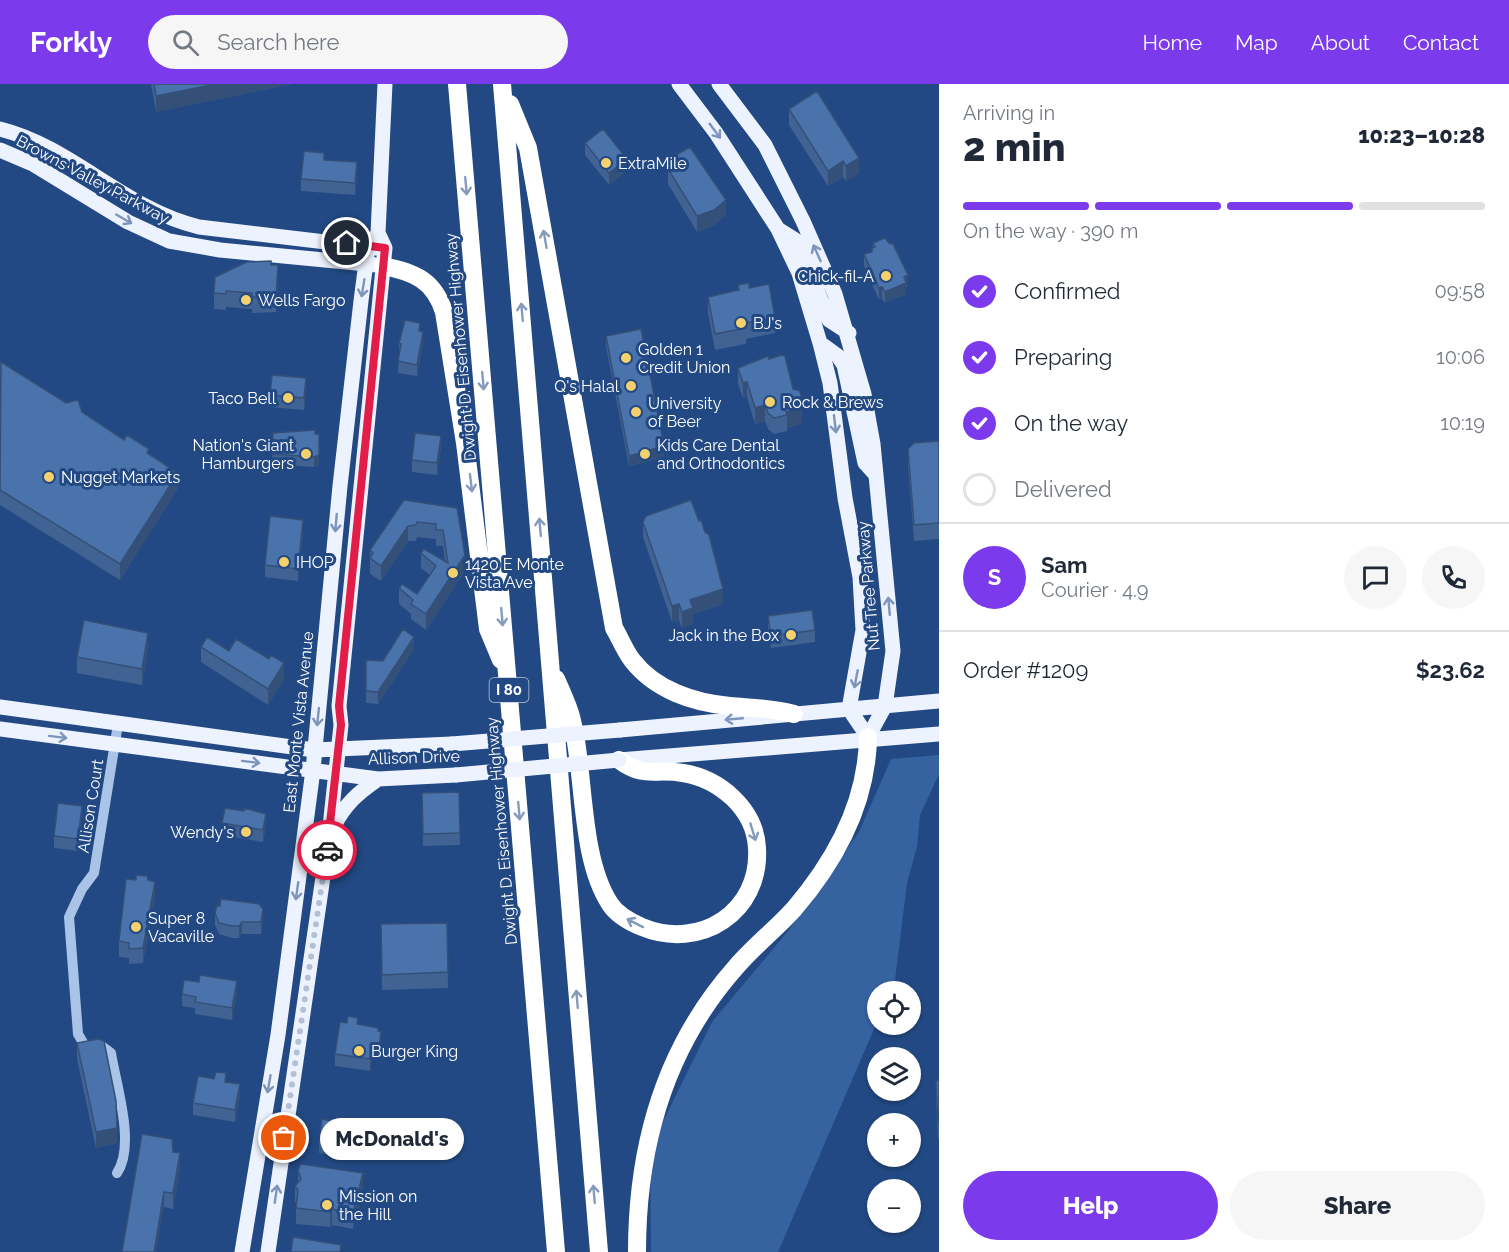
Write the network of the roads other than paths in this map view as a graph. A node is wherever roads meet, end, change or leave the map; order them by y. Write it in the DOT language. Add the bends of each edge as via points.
graph roads {
  1 [pos="385,84"];
  2 [pos="448,84"];
  3 [pos="457,84"];
  4 [pos="502,84"];
  5 [pos="679,84"];
  6 [pos="719,84"];
  7 [pos="461,128"];
  8 [pos="0,129"];
  9 [pos="21,136"];
  10 [pos="0,137"];
  11 [pos="0,150"];
  12 [pos="55,176"];
  13 [pos="120,194"];
  14 [pos="778,229"];
  15 [pos="378,233"];
  16 [pos="368,247"];
  17 [pos="378,260"];
  18 [pos="849,333"];
  19 [pos="820,343"];
  20 [pos="350,398"];
  21 [pos="876,475"];
  22 [pos="340,486"];
  23 [pos="361,490"];
  24 [pos="354,561"];
  25 [pos="552,669"];
  26 [pos="507,677"];
  27 [pos="939,701"];
  28 [pos="885,706"];
  29 [pos="0,707"];
  30 [pos="849,709"];
  31 [pos="794,714"];
  32 [pos="118,724"];
  33 [pos="0,729"];
  34 [pos="939,734"];
  35 [pos="868,738"];
  36 [pos="115,744"];
  37 [pos="339,748"];
  38 [pos="314,750"];
  39 [pos="619,760"];
  40 [pos="313,770"];
  41 [pos="336,774"];
  42 [pos="378,779"];
  43 [pos="328,836"];
  44 [pos="117,1173"];
  45 [pos="242,1252"];
  46 [pos="268,1252"];
  47 [pos="556,1252"];
  48 [pos="599,1252"];
  49 [pos="637,1252"];
  1 -- 15 [label="main road"];
  2 -- 7 [label="highway"];
  3 -- 7 [label="highway, Dwight D. Eisenhower Highway / I 80"];
  25 -- 4 [label="highway, I 80, one-way"];
  31 -- 4 [label="highway, one-way" via="770,707 711,704 679,694 632,660 614,628 528,148"];
  5 -- 14 [label="main road, Nut Tree Parkway, one-way" via="717,133"];
  18 -- 6 [label="main road, Nut Tree Parkway, one-way" via="808,231 765,145"];
  7 -- 26 [label="highway, Dwight D. Eisenhower Highway / I 80, one-way"];
  8 -- 9 [label="main road, Browns Valley Parkway"];
  9 -- 10 [label="main road"];
  9 -- 13 [label="main road, Browns Valley Parkway"];
  11 -- 12 [label="main road, Browns Valley Parkway"];
  12 -- 13 [label="main road" via="74,178 110,201"];
  12 -- 17 [label="main road, Browns Valley Parkway, one-way" via="128,222 170,241 220,250"];
  13 -- 16 [label="main road, Browns Valley Parkway" via="158,214 199,227"];
  14 -- 18 [label="main road" via="797,242 829,320"];
  14 -- 19 [label="main road, Nut Tree Parkway" via="799,273"];
  15 -- 16 [label="main road, East Monte Vista Avenue"];
  15 -- 17 [label="main road"];
  16 -- 17 [label="main road, East Monte Vista Avenue"];
  17 -- 20 [label="main road, East Monte Vista Avenue, one-way"];
  17 -- 23 [label="main road, East Monte Vista Avenue"];
  17 -- 26 [label="highway, one-way" via="431,285 441,304 465,443 488,629"];
  18 -- 21 [label="main road, Nut Tree Parkway" via="864,394"];
  19 -- 21 [label="main road" via="844,365 865,463"];
  19 -- 30 [label="main road, Nut Tree Parkway, one-way" via="830,383 860,578 863,630"];
  20 -- 22 [label="main road, East Monte Vista Avenue"];
  20 -- 23 [label="main road" via="356,422 351,472"];
  28 -- 21 [label="main road, Nut Tree Parkway, one-way" via="893,651"];
  22 -- 24 [label="main road" via="351,497 347,540"];
  22 -- 38 [label="main road, East Monte Vista Avenue, one-way"];
  23 -- 24 [label="main road, East Monte Vista Avenue"];
  24 -- 37 [label="main road, East Monte Vista Avenue" via="339,706"];
  39 -- 25 [label="highway, one-way" via="634,771 705,778 738,803 749,818 757,847 755,875 745,899 728,918 704,932 682,936 629,922 611,906 598,879 570,714"];
  48 -- 25 [label="highway, I 80, one-way"];
  26 -- 47 [label="highway, Dwight D. Eisenhower Highway / I 80, one-way"];
  27 -- 28 [label="main road, Allison Drive"];
  28 -- 30 [label="main road, Allison Drive"];
  28 -- 35 [label="main road, Nut Tree Parkway"];
  29 -- 32 [label="main road, Allison Drive"];
  30 -- 31 [label="main road, Allison Drive"];
  30 -- 35 [label="main road"];
  31 -- 37 [label="main road, Allison Drive, one-way, bridge" via="452,744"];
  32 -- 36 [label="street, Allison Court"];
  32 -- 38 [label="main road, Allison Drive"];
  33 -- 36 [label="main road, Allison Drive, one-way"];
  34 -- 35 [label="main road, Allison Drive"];
  35 -- 39 [label="main road, Allison Drive"];
  35 -- 49 [label="highway" via="862,790 841,842 794,909 735,967 674,1062 657,1102 645,1146 639,1185"];
  36 -- 40 [label="main road, Allison Drive, one-way"];
  36 -- 44 [label="street, Allison Court" via="94,873 69,917 78,1034 85,1046 103,1047 111,1053 127,1146 124,1164"];
  37 -- 38 [label="main road, Allison Drive"];
  37 -- 41 [label="main road, East Monte Vista Avenue"];
  38 -- 40 [label="main road, East Monte Vista Avenue"];
  39 -- 42 [label="main road, Allison Drive, bridge"];
  40 -- 41 [label="main road, Allison Drive"];
  40 -- 45 [label="main road, East Monte Vista Avenue, one-way" via="278,1035"];
  41 -- 42 [label="main road, Allison Drive"];
  41 -- 43 [label="main road, East Monte Vista Avenue"];
  42 -- 43 [label="main road" via="342,810"];
  46 -- 43 [label="main road, East Monte Vista Avenue, one-way"];
}
